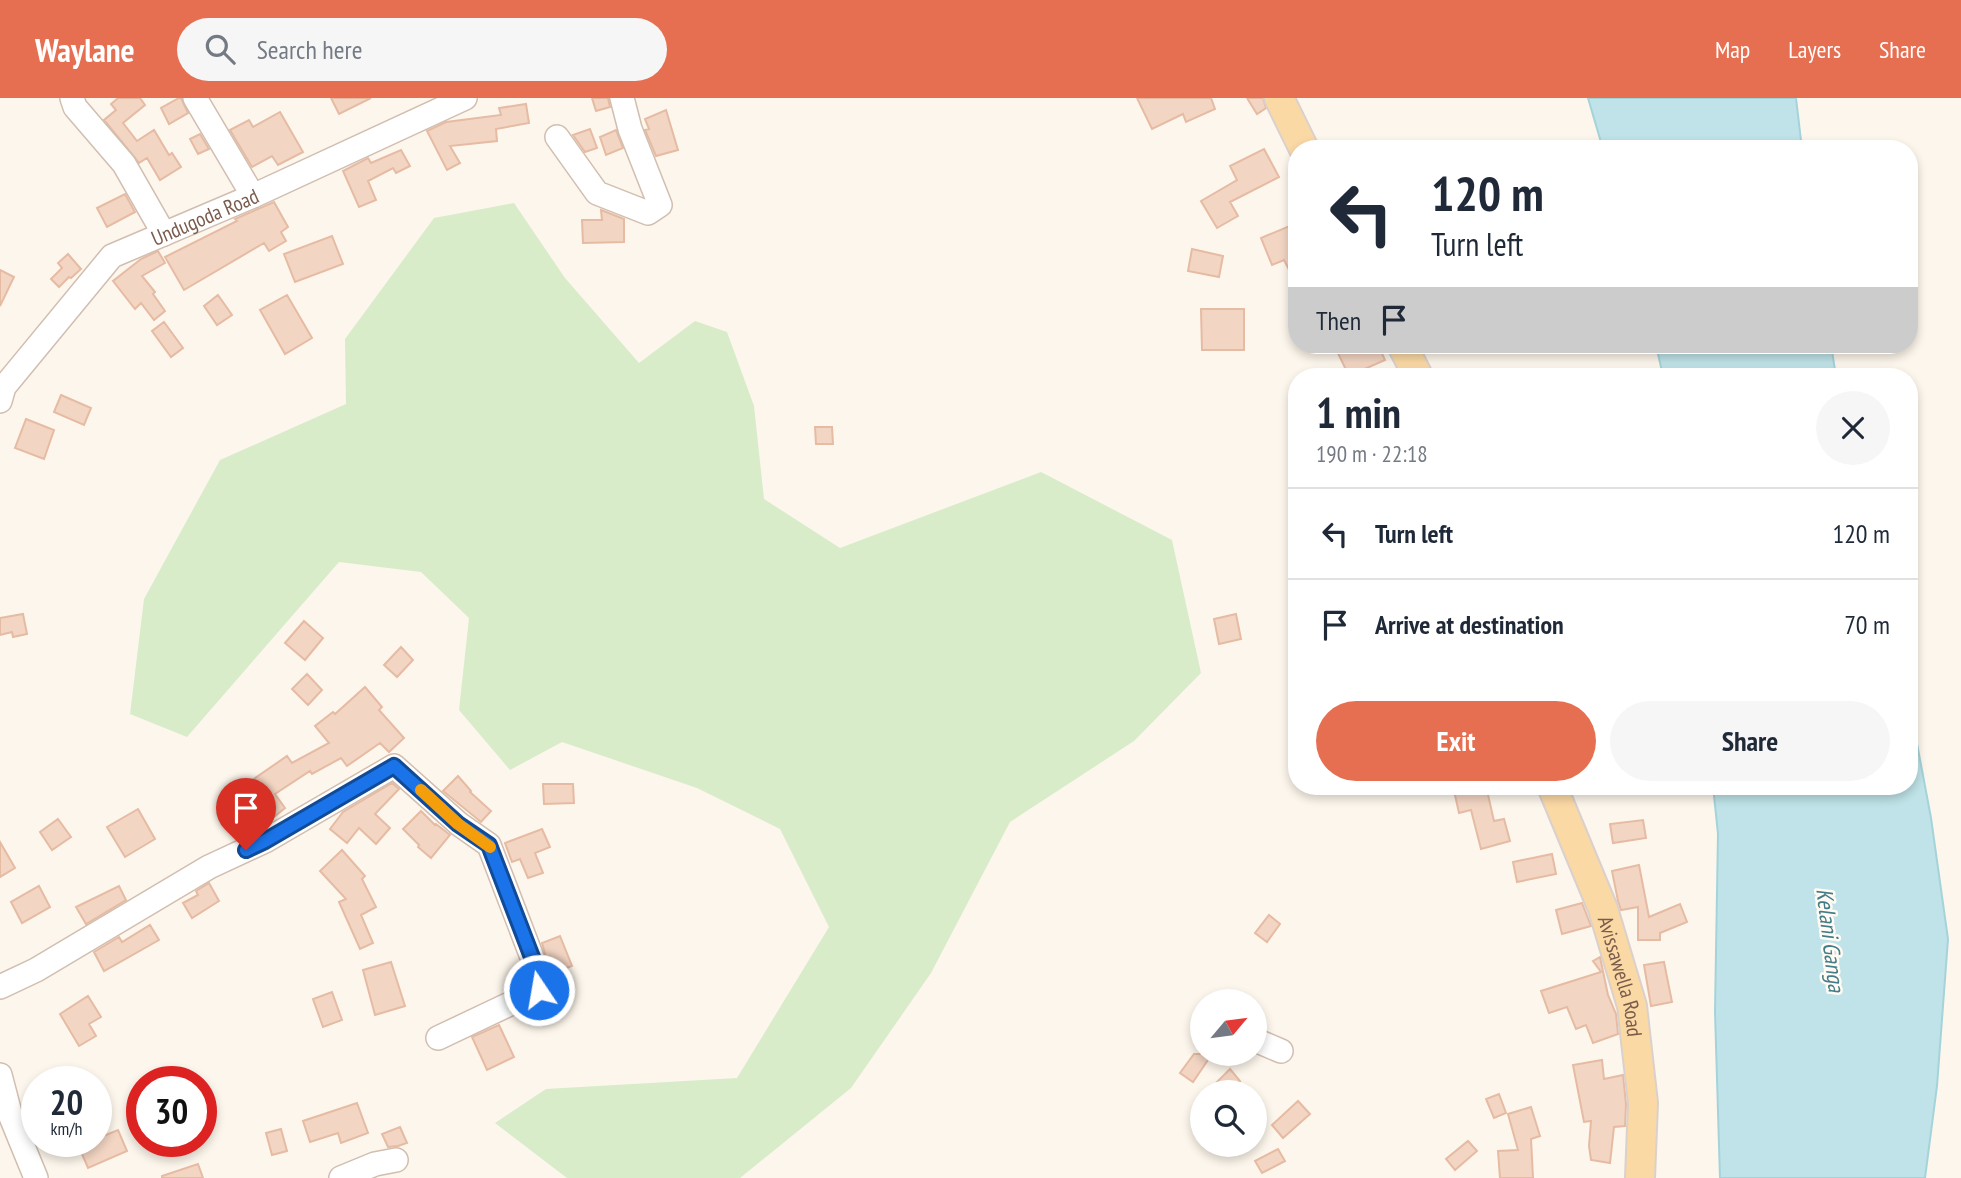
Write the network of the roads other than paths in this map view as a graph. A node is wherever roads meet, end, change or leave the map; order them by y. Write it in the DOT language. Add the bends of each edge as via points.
graph roads {
  1 [pos="72,98"];
  2 [pos="195,98"];
  3 [pos="622,98"];
  4 [pos="1279,98"];
  5 [pos="454,100"];
  6 [pos="557,137"];
  7 [pos="1300,140"];
  8 [pos="253,196"];
  9 [pos="164,234"];
  10 [pos="0,401"];
  11 [pos="1556,795"];
  12 [pos="0,987"];
  13 [pos="438,1038"];
  14 [pos="1267,1045"];
  15 [pos="1281,1051"];
  16 [pos="0,1075"];
  17 [pos="396,1160"];
  18 [pos="36,1178"];
  19 [pos="341,1178"];
  20 [pos="1640,1178"];
  1 -- 9 [label="street" via="124,164"];
  2 -- 8 [label="street"];
  3 -- 6 [label="street" via="660,205 648,213 597,193"];
  4 -- 7 [label="main road"];
  5 -- 8 [label="street, Undugoda Road"];
  8 -- 9 [label="street, Undugoda Road"];
  9 -- 10 [label="street, Undugoda Road" via="112,256 4,387"];
  11 -- 20 [label="main road, Avissawella Road" via="1603,909 1632,1006 1643,1103"];
  12 -- 13 [label="street" via="394,766 458,824 489,845 535,965 539,990"];
  14 -- 15 [label="street"];
  16 -- 18 [label="street"];
  17 -- 19 [label="street"];
}
